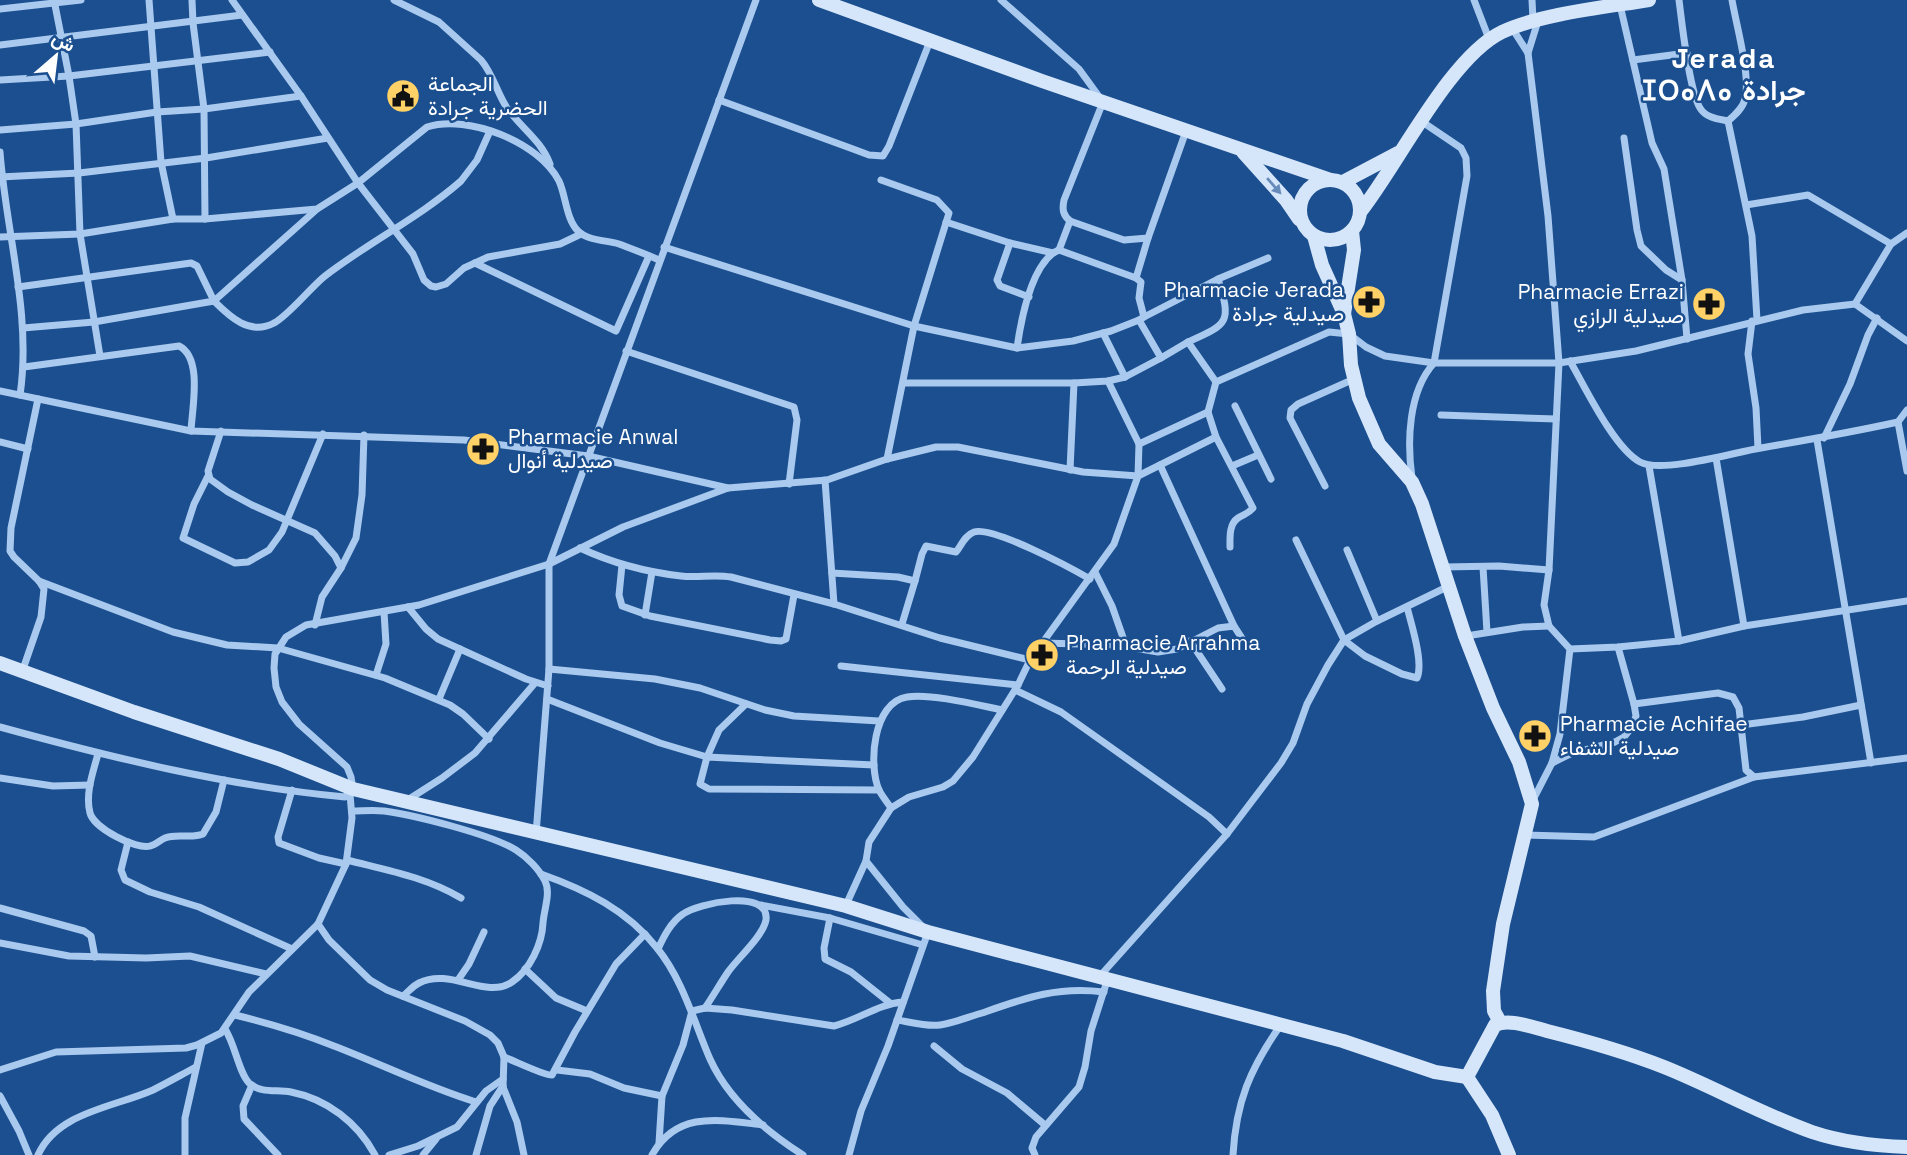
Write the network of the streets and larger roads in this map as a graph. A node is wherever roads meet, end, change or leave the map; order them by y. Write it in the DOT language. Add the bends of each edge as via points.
graph roads {
  1 [pos="82,0"];
  2 [pos="149,0"];
  3 [pos="192,0"];
  4 [pos="232,0"];
  5 [pos="394,0"];
  6 [pos="755,0"];
  7 [pos="819,0"];
  8 [pos="1001,0"];
  9 [pos="1474,0"];
  10 [pos="1532,0"];
  11 [pos="1649,0"];
  12 [pos="1679,0"];
  13 [pos="1732,0"];
  14 [pos="54,2"];
  15 [pos="1620,5"];
  16 [pos="0,9"];
  17 [pos="242,15"];
  18 [pos="1536,21"];
  19 [pos="193,23"];
  20 [pos="152,27"];
  21 [pos="1512,28"];
  22 [pos="61,37"];
  23 [pos="1489,39"];
  24 [pos="931,40"];
  25 [pos="0,45"];
  26 [pos="270,52"];
  27 [pos="1528,53"];
  28 [pos="1687,53"];
  29 [pos="198,60"];
  30 [pos="1633,60"];
  31 [pos="154,64"];
  32 [pos="69,76"];
  33 [pos="0,80"];
  34 [pos="301,96"];
  35 [pos="719,100"];
  36 [pos="1103,102"];
  37 [pos="204,109"];
  38 [pos="157,111"];
  39 [pos="1422,121"];
  40 [pos="1728,121"];
  41 [pos="76,124"];
  42 [pos="0,130"];
  43 [pos="490,131"];
  44 [pos="1186,131"];
  45 [pos="328,138"];
  46 [pos="1624,138"];
  47 [pos="1402,150"];
  48 [pos="1242,151"];
  49 [pos="0,152"];
  50 [pos="206,158"];
  51 [pos="161,162"];
  52 [pos="552,168"];
  53 [pos="79,173"];
  54 [pos="1,177"];
  55 [pos="881,180"];
  56 [pos="1337,181"];
  57 [pos="358,183"];
  58 [pos="1746,205"];
  59 [pos="317,209"];
  60 [pos="1360,211"];
  61 [pos="173,219"];
  62 [pos="205,219"];
  63 [pos="1070,221"];
  64 [pos="946,222"];
  65 [pos="1303,225"];
  66 [pos="393,229"];
  67 [pos="1352,231"];
  68 [pos="1907,233"];
  69 [pos="80,234"];
  70 [pos="582,234"];
  71 [pos="0,236"];
  72 [pos="10,236"];
  73 [pos="1314,236"];
  74 [pos="1148,238"];
  75 [pos="1010,243"];
  76 [pos="1891,244"];
  77 [pos="664,247"];
  78 [pos="1056,251"];
  79 [pos="649,256"];
  80 [pos="1268,258"];
  81 [pos="659,260"];
  82 [pos="475,263"];
  83 [pos="87,277"];
  84 [pos="1136,278"];
  85 [pos="1218,279"];
  86 [pos="1682,280"];
  87 [pos="18,287"];
  88 [pos="1029,296"];
  89 [pos="214,301"];
  90 [pos="1855,304"];
  91 [pos="1344,314"];
  92 [pos="1877,318"];
  93 [pos="1141,319"];
  94 [pos="93,321"];
  95 [pos="1755,321"];
  96 [pos="914,326"];
  97 [pos="23,328"];
  98 [pos="1103,333"];
  99 [pos="1349,334"];
  100 [pos="1688,339"];
  101 [pos="1907,341"];
  102 [pos="1188,342"];
  103 [pos="1017,348"];
  104 [pos="626,351"];
  105 [pos="100,356"];
  106 [pos="1161,358"];
  107 [pos="1570,361"];
  108 [pos="1434,363"];
  109 [pos="1559,363"];
  110 [pos="24,366"];
  111 [pos="1125,377"];
  112 [pos="1354,379"];
  113 [pos="1108,381"];
  114 [pos="1216,382"];
  115 [pos="903,383"];
  116 [pos="1074,383"];
  117 [pos="0,391"];
  118 [pos="20,395"];
  119 [pos="38,399"];
  120 [pos="1235,406"];
  121 [pos="1907,410"];
  122 [pos="1209,412"];
  123 [pos="1441,415"];
  124 [pos="1556,419"];
  125 [pos="1898,422"];
  126 [pos="191,431"];
  127 [pos="221,431"];
  128 [pos="323,434"];
  129 [pos="364,435"];
  130 [pos="1216,437"];
  131 [pos="1820,439"];
  132 [pos="0,442"];
  133 [pos="1139,444"];
  134 [pos="1758,448"];
  135 [pos="28,449"];
  136 [pos="1258,455"];
  137 [pos="588,456"];
  138 [pos="1716,458"];
  139 [pos="887,459"];
  140 [pos="1160,465"];
  141 [pos="1232,466"];
  142 [pos="1649,466"];
  143 [pos="1070,470"];
  144 [pos="1907,471"];
  145 [pos="208,476"];
  146 [pos="1138,476"];
  147 [pos="1271,480"];
  148 [pos="825,481"];
  149 [pos="1412,482"];
  150 [pos="789,484"];
  151 [pos="1325,486"];
  152 [pos="728,488"];
  153 [pos="286,521"];
  154 [pos="1296,540"];
  155 [pos="1230,547"];
  156 [pos="580,548"];
  157 [pos="1347,550"];
  158 [pos="549,564"];
  159 [pos="622,565"];
  160 [pos="1443,567"];
  161 [pos="1483,567"];
  162 [pos="341,568"];
  163 [pos="1549,570"];
  164 [pos="652,572"];
  165 [pos="1095,572"];
  166 [pos="832,573"];
  167 [pos="1090,579"];
  168 [pos="915,580"];
  169 [pos="39,581"];
  170 [pos="1447,587"];
  171 [pos="794,595"];
  172 [pos="1907,601"];
  173 [pos="834,604"];
  174 [pos="408,607"];
  175 [pos="1407,607"];
  176 [pos="1846,610"];
  177 [pos="384,611"];
  178 [pos="645,615"];
  179 [pos="1377,621"];
  180 [pos="902,624"];
  181 [pos="315,625"];
  182 [pos="1234,626"];
  183 [pos="1549,626"];
  184 [pos="1744,626"];
  185 [pos="1487,632"];
  186 [pos="1465,636"];
  187 [pos="1344,640"];
  188 [pos="1190,641"];
  189 [pos="1679,641"];
  190 [pos="1042,643"];
  191 [pos="1126,646"];
  192 [pos="1247,646"];
  193 [pos="1618,647"];
  194 [pos="278,648"];
  195 [pos="460,649"];
  196 [pos="1570,649"];
  197 [pos="1030,660"];
  198 [pos="0,663"];
  199 [pos="841,666"];
  200 [pos="549,669"];
  201 [pos="22,672"];
  202 [pos="376,675"];
  203 [pos="535,683"];
  204 [pos="548,686"];
  205 [pos="1016,687"];
  206 [pos="1222,689"];
  207 [pos="439,699"];
  208 [pos="547,699"];
  209 [pos="746,704"];
  210 [pos="1634,704"];
  211 [pos="1861,705"];
  212 [pos="1003,710"];
  213 [pos="879,721"];
  214 [pos="1741,725"];
  215 [pos="0,727"];
  216 [pos="489,739"];
  217 [pos="98,754"];
  218 [pos="707,757"];
  219 [pos="1907,758"];
  220 [pos="1552,763"];
  221 [pos="1871,763"];
  222 [pos="874,765"];
  223 [pos="1755,777"];
  224 [pos="0,778"];
  225 [pos="224,780"];
  226 [pos="90,785"];
  227 [pos="292,790"];
  228 [pos="879,790"];
  229 [pos="352,792"];
  230 [pos="405,802"];
  231 [pos="1531,804"];
  232 [pos="891,808"];
  233 [pos="352,811"];
  234 [pos="536,834"];
  235 [pos="1227,834"];
  236 [pos="1525,835"];
  237 [pos="128,842"];
  238 [pos="866,861"];
  239 [pos="346,862"];
  240 [pos="540,873"];
  241 [pos="461,898"];
  242 [pos="757,904"];
  243 [pos="846,906"];
  244 [pos="0,908"];
  245 [pos="830,918"];
  246 [pos="318,924"];
  247 [pos="484,932"];
  248 [pos="645,934"];
  249 [pos="925,938"];
  250 [pos="0,943"];
  251 [pos="292,949"];
  252 [pos="658,949"];
  253 [pos="95,957"];
  254 [pos="525,970"];
  255 [pos="266,974"];
  256 [pos="458,980"];
  257 [pos="1104,982"];
  258 [pos="404,996"];
  259 [pos="903,1002"];
  260 [pos="890,1003"];
  261 [pos="705,1008"];
  262 [pos="587,1011"];
  263 [pos="692,1011"];
  264 [pos="235,1015"];
  265 [pos="897,1020"];
  266 [pos="1500,1022"];
  267 [pos="1280,1026"];
  268 [pos="225,1029"];
  269 [pos="202,1043"];
  270 [pos="933,1046"];
  271 [pos="504,1057"];
  272 [pos="196,1067"];
  273 [pos="0,1070"];
  274 [pos="556,1070"];
  275 [pos="1467,1077"];
  276 [pos="503,1082"];
  277 [pos="252,1085"];
  278 [pos="0,1096"];
  279 [pos="662,1096"];
  280 [pos="476,1102"];
  281 [pos="763,1125"];
  282 [pos="1045,1125"];
  283 [pos="436,1138"];
  284 [pos="659,1143"];
  285 [pos="1907,1147"];
  286 [pos="29,1155"];
  287 [pos="38,1155"];
  288 [pos="185,1155"];
  289 [pos="278,1155"];
  290 [pos="375,1155"];
  291 [pos="389,1155"];
  292 [pos="423,1155"];
  293 [pos="476,1155"];
  294 [pos="524,1155"];
  295 [pos="652,1155"];
  296 [pos="803,1155"];
  297 [pos="849,1155"];
  298 [pos="1035,1155"];
  299 [pos="1233,1155"];
  300 [pos="1509,1155"];
  1 -- 14 [label="street"];
  2 -- 20 [label="street"];
  3 -- 19 [label="street"];
  4 -- 17 [label="street"];
  5 -- 52 [label="street" via="439,22 477,56 509,111 540,144"];
  6 -- 35 [label="street"];
  7 -- 24 [label="street"];
  8 -- 36 [label="street" via="1079,69"];
  9 -- 23 [label="street"];
  10 -- 18 [label="street"];
  11 -- 15 [label="street"];
  12 -- 28 [label="street"];
  13 -- 40 [label="street" via="1746,81 1745,100"];
  14 -- 16 [label="street"];
  14 -- 22 [label="street"];
  15 -- 18 [label="street"];
  15 -- 30 [label="street"];
  17 -- 19 [label="street"];
  17 -- 26 [label="street"];
  18 -- 21 [label="street"];
  18 -- 27 [label="street"];
  19 -- 20 [label="street"];
  19 -- 29 [label="street"];
  20 -- 22 [label="street"];
  20 -- 31 [label="street"];
  21 -- 23 [label="street"];
  21 -- 27 [label="street"];
  22 -- 25 [label="street"];
  22 -- 32 [label="street"];
  23 -- 39 [label="street"];
  24 -- 35 [label="street" via="883,156 869,155"];
  24 -- 36 [label="street"];
  26 -- 29 [label="street"];
  26 -- 34 [label="street"];
  27 -- 109 [label="street" via="1548,216"];
  28 -- 30 [label="street"];
  28 -- 40 [label="street" via="1700,108 1712,118"];
  29 -- 31 [label="street"];
  29 -- 37 [label="street"];
  30 -- 86 [label="street" via="1652,143 1664,169"];
  31 -- 32 [label="street"];
  31 -- 38 [label="street"];
  32 -- 33 [label="street"];
  32 -- 41 [label="street"];
  34 -- 37 [label="street"];
  34 -- 45 [label="street"];
  35 -- 77 [label="street"];
  36 -- 44 [label="street"];
  36 -- 63 [label="street" via="1064,200 1062,211"];
  37 -- 38 [label="street"];
  37 -- 50 [label="street"];
  38 -- 41 [label="street"];
  38 -- 51 [label="street"];
  39 -- 47 [label="street"];
  39 -- 108 [label="street" via="1461,148 1466,158 1456,248"];
  40 -- 58 [label="street"];
  41 -- 42 [label="street"];
  41 -- 53 [label="street"];
  43 -- 52 [label="street" via="526,147"];
  43 -- 57 [label="street" via="448,123 427,127"];
  43 -- 66 [label="street" via="469,173"];
  44 -- 48 [label="street"];
  44 -- 74 [label="street"];
  45 -- 50 [label="street"];
  45 -- 57 [label="street"];
  46 -- 86 [label="street" via="1641,246"];
  47 -- 56 [label="street"];
  47 -- 60 [label="street"];
  48 -- 56 [label="street"];
  48 -- 65 [label="street, one-way"];
  49 -- 54 [label="street"];
  50 -- 51 [label="street"];
  50 -- 62 [label="street"];
  51 -- 53 [label="street"];
  51 -- 61 [label="street"];
  52 -- 70 [label="street" via="566,196 570,220"];
  53 -- 54 [label="street"];
  53 -- 69 [label="street"];
  54 -- 72 [label="street"];
  55 -- 64 [label="street" via="937,200 948,213"];
  56 -- 60 [label="street" via="1356,194"];
  56 -- 65 [label="street" via="1322,180 1307,190 1300,207"];
  57 -- 59 [label="street"];
  57 -- 66 [label="street"];
  58 -- 76 [label="street" via="1808,195"];
  58 -- 95 [label="street" via="1752,236"];
  59 -- 62 [label="street"];
  59 -- 89 [label="street"];
  60 -- 67 [label="street"];
  61 -- 62 [label="street"];
  61 -- 69 [label="street"];
  63 -- 74 [label="street" via="1124,240"];
  63 -- 78 [label="street"];
  64 -- 75 [label="street"];
  64 -- 96 [label="street"];
  65 -- 73 [label="street"];
  66 -- 82 [label="street" via="431,286 446,284"];
  66 -- 89 [label="street" via="324,277 274,323 242,325"];
  67 -- 73 [label="street" via="1334,240"];
  67 -- 91 [label="street" via="1354,250"];
  68 -- 76 [label="street"];
  69 -- 72 [label="street"];
  69 -- 83 [label="street"];
  70 -- 79 [label="street"];
  70 -- 82 [label="street" via="560,244"];
  71 -- 72 [label="street"];
  72 -- 87 [label="street"];
  73 -- 91 [label="street" via="1321,265"];
  74 -- 84 [label="street"];
  75 -- 78 [label="street"];
  75 -- 88 [label="street" via="999,274 1000,286"];
  76 -- 90 [label="street"];
  77 -- 81 [label="street"];
  77 -- 96 [label="street"];
  78 -- 84 [label="street"];
  78 -- 88 [label="street" via="1047,258"];
  79 -- 81 [label="street"];
  79 -- 82 [label="street" via="617,331"];
  80 -- 85 [label="street"];
  81 -- 104 [label="street"];
  83 -- 87 [label="street"];
  83 -- 89 [label="street" via="191,263 197,266"];
  83 -- 94 [label="street"];
  84 -- 93 [label="street" via="1141,282"];
  85 -- 93 [label="street"];
  85 -- 102 [label="street" via="1223,323"];
  86 -- 100 [label="street"];
  87 -- 97 [label="street"];
  88 -- 103 [label="street"];
  89 -- 94 [label="street"];
  90 -- 92 [label="street"];
  90 -- 95 [label="street"];
  91 -- 99 [label="street"];
  92 -- 101 [label="street"];
  92 -- 131 [label="street" via="1850,384"];
  93 -- 98 [label="street"];
  93 -- 106 [label="street"];
  94 -- 97 [label="street"];
  94 -- 105 [label="street"];
  95 -- 100 [label="street"];
  95 -- 134 [label="street" via="1748,354"];
  96 -- 103 [label="street"];
  96 -- 115 [label="street"];
  97 -- 110 [label="street"];
  98 -- 103 [label="street"];
  98 -- 111 [label="street"];
  99 -- 108 [label="street" via="1375,352"];
  99 -- 112 [label="street"];
  99 -- 114 [label="street" via="1329,332"];
  100 -- 107 [label="street"];
  102 -- 106 [label="street"];
  102 -- 114 [label="street"];
  104 -- 137 [label="street"];
  104 -- 150 [label="street" via="794,407 797,420"];
  105 -- 110 [label="street"];
  105 -- 126 [label="street" via="185,349 194,366"];
  106 -- 111 [label="street"];
  107 -- 109 [label="street"];
  107 -- 142 [label="street" via="1619,442"];
  108 -- 109 [label="street"];
  108 -- 149 [label="street" via="1425,373 1415,403 1409,457"];
  109 -- 124 [label="street"];
  110 -- 118 [label="street"];
  111 -- 113 [label="street"];
  112 -- 149 [label="street" via="1379,444"];
  112 -- 151 [label="street" via="1291,410 1290,418"];
  113 -- 116 [label="street"];
  113 -- 133 [label="street"];
  114 -- 122 [label="street"];
  115 -- 116 [label="street"];
  115 -- 139 [label="street"];
  116 -- 143 [label="street"];
  117 -- 118 [label="street"];
  118 -- 119 [label="street"];
  119 -- 126 [label="street"];
  119 -- 135 [label="street"];
  120 -- 136 [label="street"];
  121 -- 125 [label="street"];
  122 -- 130 [label="street"];
  122 -- 133 [label="street"];
  123 -- 124 [label="street"];
  124 -- 163 [label="street"];
  125 -- 131 [label="street"];
  125 -- 144 [label="street"];
  126 -- 127 [label="street"];
  127 -- 128 [label="street"];
  127 -- 145 [label="street"];
  128 -- 129 [label="street"];
  128 -- 153 [label="street"];
  129 -- 137 [label="street" via="464,440"];
  129 -- 162 [label="street" via="358,529"];
  130 -- 140 [label="street"];
  130 -- 141 [label="street"];
  131 -- 134 [label="street"];
  131 -- 176 [label="street"];
  132 -- 135 [label="street"];
  133 -- 146 [label="street"];
  134 -- 138 [label="street"];
  135 -- 169 [label="street" via="10,551"];
  136 -- 141 [label="street"];
  136 -- 147 [label="street"];
  137 -- 152 [label="street"];
  137 -- 158 [label="street"];
  138 -- 142 [label="street"];
  138 -- 184 [label="street"];
  139 -- 143 [label="street" via="936,447 958,447"];
  139 -- 148 [label="street"];
  140 -- 146 [label="street"];
  140 -- 182 [label="street"];
  141 -- 155 [label="street" via="1253,508 1231,526"];
  142 -- 189 [label="street"];
  143 -- 146 [label="street"];
  145 -- 153 [label="street" via="228,492"];
  145 -- 153 [label="street" via="184,531 188,542 235,563 248,562 275,545"];
  146 -- 165 [label="street" via="1114,544"];
  148 -- 150 [label="street"];
  148 -- 166 [label="street"];
  149 -- 160 [label="street"];
  150 -- 152 [label="street"];
  152 -- 156 [label="street"];
  153 -- 162 [label="street" via="315,533"];
  154 -- 187 [label="street"];
  156 -- 158 [label="street"];
  156 -- 159 [label="street"];
  157 -- 179 [label="street"];
  158 -- 174 [label="street"];
  158 -- 200 [label="street"];
  159 -- 164 [label="street"];
  159 -- 178 [label="street" via="619,602"];
  160 -- 161 [label="street"];
  160 -- 170 [label="street"];
  161 -- 163 [label="street"];
  161 -- 185 [label="street"];
  162 -- 181 [label="street" via="322,597"];
  163 -- 183 [label="street" via="1544,605"];
  164 -- 171 [label="street" via="731,577"];
  164 -- 178 [label="street"];
  165 -- 167 [label="street"];
  165 -- 191 [label="street"];
  166 -- 168 [label="street"];
  166 -- 173 [label="street"];
  167 -- 168 [label="street" via="1038,552 976,532 956,552 926,546"];
  167 -- 190 [label="street"];
  168 -- 180 [label="street"];
  169 -- 194 [label="street" via="173,632 227,645"];
  169 -- 201 [label="street" via="44,605"];
  170 -- 175 [label="street"];
  170 -- 186 [label="street"];
  171 -- 173 [label="street"];
  171 -- 178 [label="street" via="788,633 780,641"];
  172 -- 176 [label="street"];
  173 -- 180 [label="street"];
  174 -- 177 [label="street"];
  174 -- 195 [label="street" via="438,639"];
  175 -- 179 [label="street"];
  175 -- 187 [label="street" via="1420,673 1417,678 1365,656"];
  176 -- 184 [label="street"];
  176 -- 211 [label="street"];
  177 -- 181 [label="street"];
  177 -- 202 [label="street" via="386,644"];
  179 -- 187 [label="street"];
  180 -- 197 [label="street"];
  181 -- 194 [label="street" via="292,633"];
  182 -- 188 [label="street" via="1217,628"];
  182 -- 192 [label="street"];
  183 -- 185 [label="street"];
  183 -- 196 [label="street"];
  184 -- 189 [label="street"];
  185 -- 186 [label="street"];
  186 -- 231 [label="street" via="1519,762"];
  187 -- 235 [label="street" via="1307,704 1281,763"];
  188 -- 191 [label="street" via="1158,652"];
  188 -- 206 [label="street"];
  189 -- 193 [label="street"];
  190 -- 191 [label="street"];
  190 -- 197 [label="street"];
  193 -- 196 [label="street"];
  193 -- 210 [label="street"];
  194 -- 202 [label="street"];
  194 -- 229 [label="street" via="274,676 282,702 346,767"];
  195 -- 203 [label="street"];
  195 -- 207 [label="street"];
  196 -- 220 [label="street"];
  197 -- 205 [label="street"];
  198 -- 201 [label="street"];
  199 -- 205 [label="street"];
  200 -- 204 [label="street"];
  200 -- 209 [label="street" via="655,679"];
  201 -- 229 [label="street" via="279,759"];
  202 -- 207 [label="street"];
  203 -- 204 [label="street"];
  203 -- 216 [label="street"];
  204 -- 208 [label="street"];
  205 -- 212 [label="street"];
  205 -- 235 [label="street" via="1061,712"];
  207 -- 216 [label="street"];
  208 -- 218 [label="street"];
  208 -- 234 [label="street"];
  209 -- 213 [label="street" via="794,716"];
  209 -- 218 [label="street" via="719,730"];
  210 -- 214 [label="street" via="1729,694 1739,708"];
  210 -- 220 [label="street" via="1633,727 1624,737"];
  211 -- 214 [label="street"];
  211 -- 221 [label="street"];
  212 -- 213 [label="street" via="904,697"];
  212 -- 232 [label="street" via="953,781"];
  213 -- 222 [label="street"];
  214 -- 223 [label="street" via="1746,770"];
  215 -- 217 [label="street"];
  216 -- 230 [label="street" via="460,766"];
  217 -- 225 [label="street"];
  217 -- 226 [label="street"];
  218 -- 222 [label="street"];
  218 -- 228 [label="street" via="700,781 704,789"];
  219 -- 221 [label="street"];
  220 -- 231 [label="street"];
  221 -- 223 [label="street"];
  222 -- 228 [label="street"];
  223 -- 236 [label="street" via="1594,837"];
  224 -- 226 [label="street" via="53,786"];
  225 -- 227 [label="street"];
  225 -- 237 [label="street" via="216,812 203,834 164,838 149,847"];
  226 -- 237 [label="street" via="92,819"];
  227 -- 229 [label="street" via="345,797"];
  227 -- 239 [label="street" via="279,843 319,858"];
  228 -- 232 [label="street"];
  229 -- 230 [label="street"];
  229 -- 233 [label="street"];
  230 -- 234 [label="street"];
  231 -- 236 [label="street"];
  232 -- 238 [label="street" via="869,842"];
  233 -- 239 [label="street"];
  233 -- 240 [label="street" via="394,813 474,834 514,849"];
  234 -- 243 [label="street"];
  235 -- 257 [label="street"];
  236 -- 266 [label="street" via="1503,924 1493,990 1494,1011"];
  237 -- 251 [label="street" via="121,870 125,880"];
  238 -- 243 [label="street"];
  238 -- 249 [label="street"];
  239 -- 241 [label="street" via="404,874"];
  239 -- 246 [label="street"];
  240 -- 248 [label="street" via="601,899"];
  240 -- 254 [label="street" via="547,891 542,933"];
  242 -- 245 [label="street"];
  242 -- 252 [label="street" via="722,902 696,907 674,922"];
  242 -- 261 [label="street" via="765,913 764,926"];
  243 -- 249 [label="street"];
  244 -- 253 [label="street" via="85,931 91,936"];
  245 -- 249 [label="street"];
  245 -- 260 [label="street" via="825,960 851,972"];
  246 -- 251 [label="street"];
  246 -- 258 [label="street" via="328,940 370,980"];
  247 -- 256 [label="street"];
  248 -- 252 [label="street"];
  248 -- 262 [label="street" via="616,964"];
  249 -- 257 [label="street"];
  249 -- 259 [label="street"];
  250 -- 253 [label="street"];
  251 -- 255 [label="street"];
  252 -- 263 [label="street"];
  253 -- 255 [label="street" via="190,956"];
  254 -- 256 [label="street" via="504,986 480,987"];
  254 -- 262 [label="street" via="556,998"];
  255 -- 264 [label="street"];
  256 -- 258 [label="street" via="421,982"];
  257 -- 265 [label="street" via="1057,990 938,1025"];
  257 -- 267 [label="street"];
  257 -- 282 [label="street" via="1079,1087"];
  258 -- 271 [label="street" via="490,1035"];
  259 -- 260 [label="street"];
  259 -- 265 [label="street"];
  260 -- 261 [label="street" via="834,1026"];
  261 -- 263 [label="street"];
  262 -- 274 [label="street"];
  263 -- 279 [label="street"];
  263 -- 281 [label="street" via="711,1061"];
  264 -- 268 [label="street"];
  264 -- 280 [label="street" via="335,1046"];
  265 -- 297 [label="street"];
  266 -- 275 [label="street" via="1492,1027"];
  266 -- 285 [label="street" via="1593,1043 1665,1068 1814,1132"];
  267 -- 275 [label="street" via="1343,1041 1435,1072"];
  267 -- 299 [label="street" via="1255,1063 1243,1092"];
  268 -- 269 [label="street"];
  268 -- 277 [label="street"];
  269 -- 272 [label="street"];
  269 -- 273 [label="street" via="186,1048 57,1052"];
  270 -- 282 [label="street" via="962,1069 1007,1093"];
  271 -- 274 [label="street" via="545,1076"];
  271 -- 276 [label="street"];
  272 -- 287 [label="street" via="72,1121 53,1134"];
  272 -- 288 [label="street" via="185,1118"];
  274 -- 279 [label="street" via="590,1074"];
  275 -- 300 [label="street" via="1492,1115"];
  276 -- 280 [label="street"];
  276 -- 293 [label="street" via="490,1106"];
  276 -- 294 [label="street"];
  277 -- 289 [label="street" via="243,1106 244,1119"];
  277 -- 290 [label="street" via="327,1105 358,1128"];
  278 -- 286 [label="street"];
  279 -- 284 [label="street"];
  280 -- 283 [label="street" via="457,1127"];
  281 -- 284 [label="street" via="699,1121 672,1129"];
  281 -- 296 [label="street"];
  282 -- 298 [label="street" via="1033,1143"];
  283 -- 291 [label="street"];
  283 -- 292 [label="street"];
  284 -- 295 [label="street"];
}
